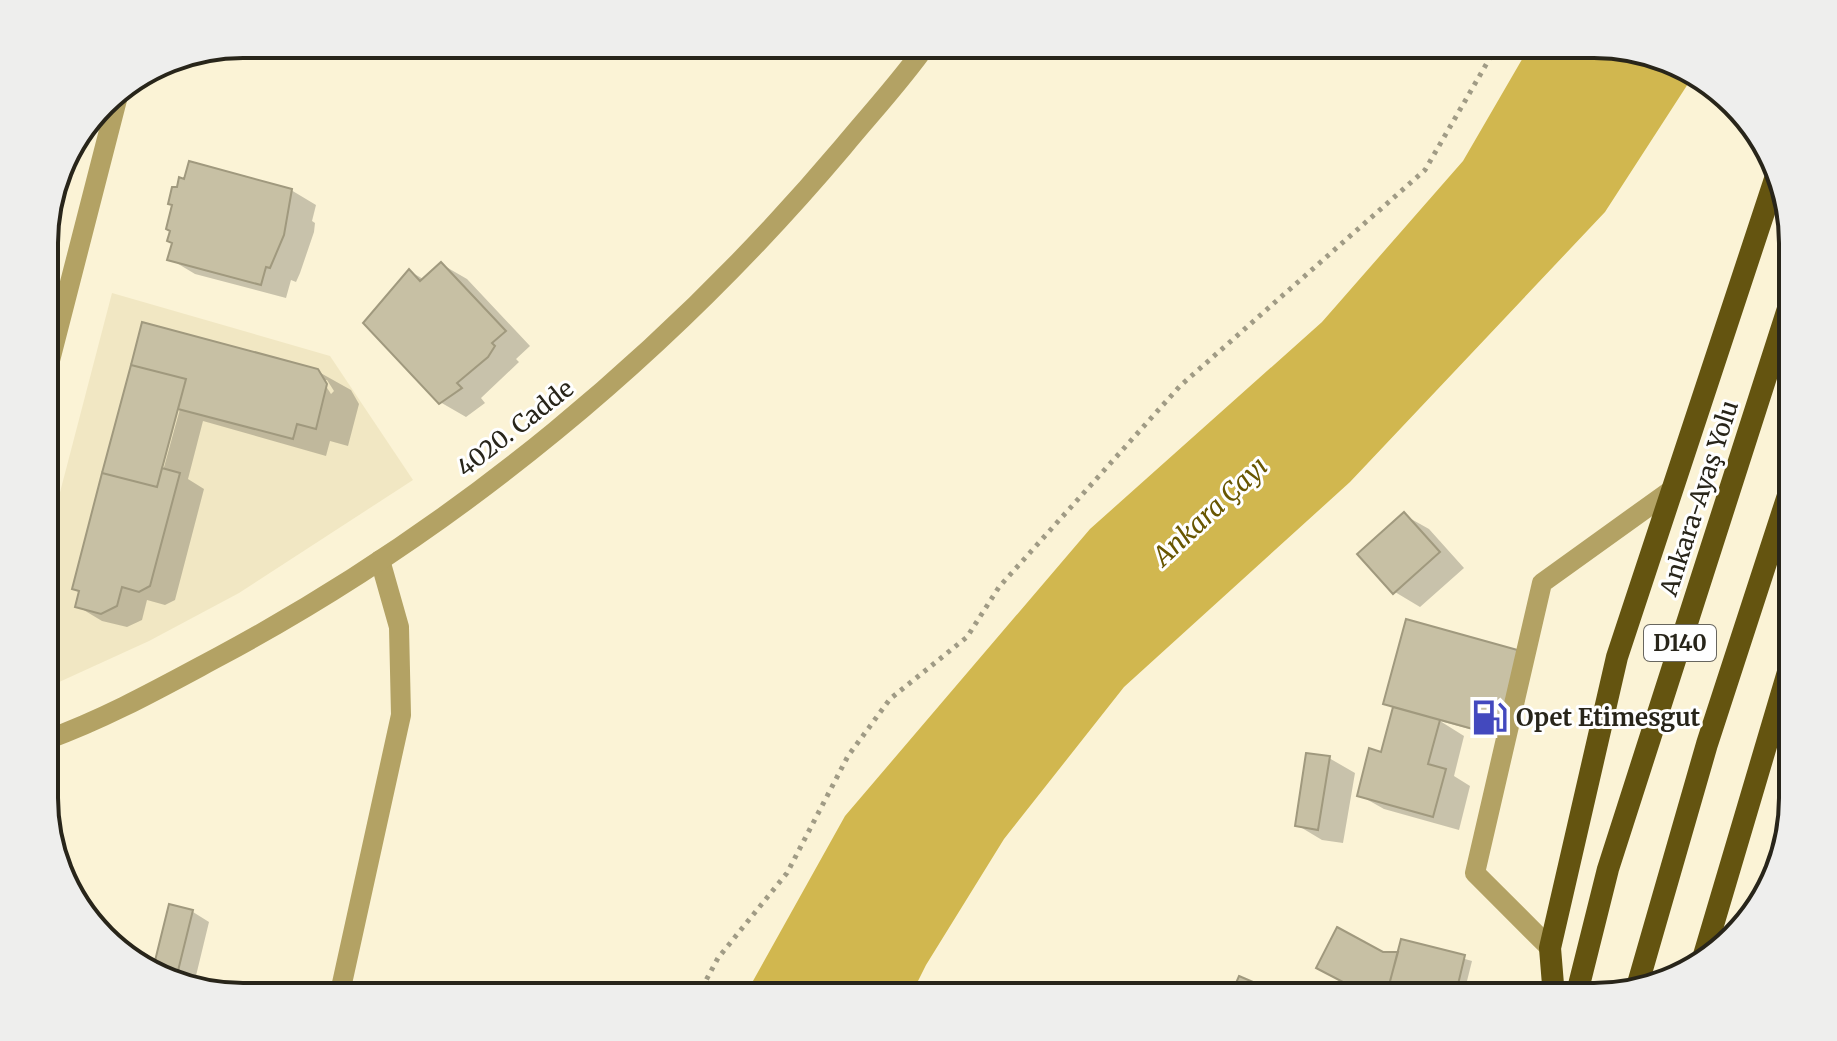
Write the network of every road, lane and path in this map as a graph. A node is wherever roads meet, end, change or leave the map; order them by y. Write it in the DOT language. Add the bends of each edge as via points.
graph roads {
  1 [pos="915,58"];
  2 [pos="1490,58"];
  3 [pos="114,111"];
  4 [pos="1771,191"];
  5 [pos="58,329"];
  6 [pos="1779,337"];
  7 [pos="1670,491"];
  8 [pos="1779,523"];
  9 [pos="380,560"];
  10 [pos="1779,702"];
  11 [pos="58,736"];
  12 [pos="1707,945"];
  13 [pos="1550,948"];
  14 [pos="1640,977"];
  15 [pos="342,983"];
  16 [pos="705,983"];
  17 [pos="1553,983"];
  18 [pos="1580,983"];
  1 -- 9 [label="street, 4020. Cadde" via="801,196 689,316 585,407"];
  2 -- 16 [label="path" via="1425,170 1180,386 999,587 967,637 890,699 848,756 787,873 718,958"];
  3 -- 5 [label="street"];
  4 -- 7 [label="highway"];
  6 -- 18 [label="highway, Ankara-Ayaş Yolu / D140" via="1608,869"];
  7 -- 13 [label="highway" via="1617,657"];
  7 -- 13 [label="street" via="1542,583 1475,873"];
  8 -- 14 [label="highway, D140" via="1707,744"];
  9 -- 11 [label="street, 4020. Cadde" via="271,629 102,719"];
  9 -- 15 [label="street" via="399,627 401,715"];
  10 -- 12 [label="highway"];
  13 -- 17 [label="highway"];
}
